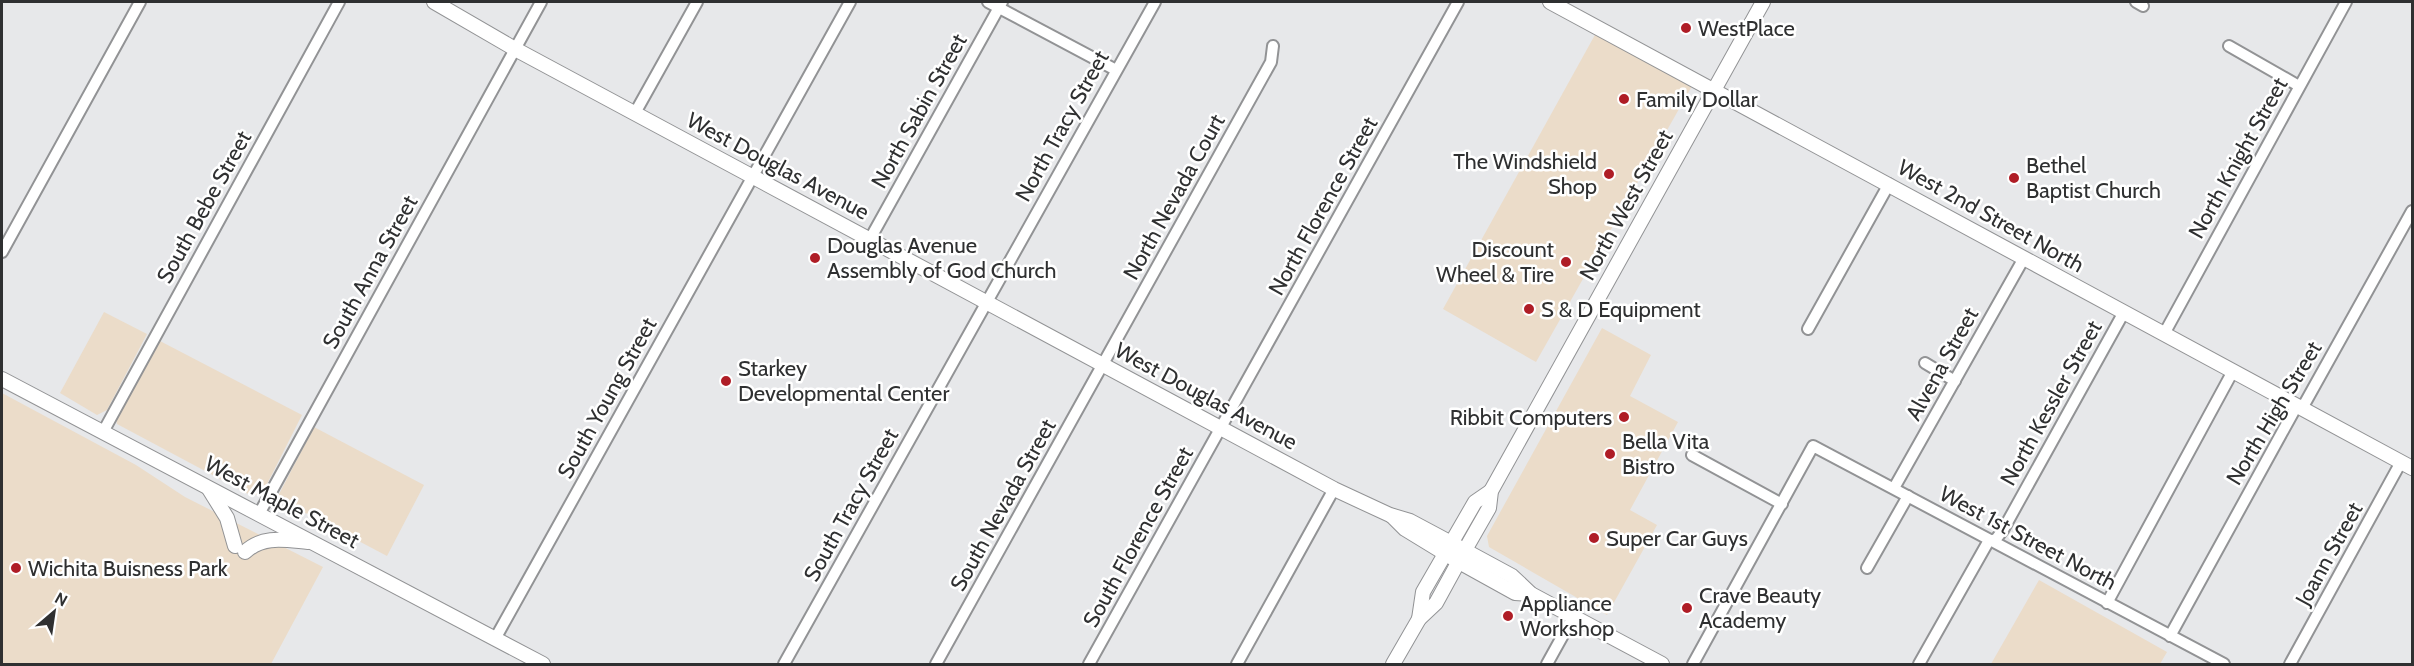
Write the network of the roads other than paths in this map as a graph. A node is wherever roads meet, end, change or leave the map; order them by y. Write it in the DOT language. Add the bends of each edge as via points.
graph roads {
  1 [pos="140,2"];
  2 [pos="339,2"];
  3 [pos="434,2"];
  4 [pos="541,2"];
  5 [pos="697,2"];
  6 [pos="850,2"];
  7 [pos="988,2"];
  8 [pos="1155,2"];
  9 [pos="1458,2"];
  10 [pos="1550,2"];
  11 [pos="1763,2"];
  12 [pos="2346,2"];
  13 [pos="1000,4"];
  14 [pos="1273,46"];
  15 [pos="2229,46"];
  16 [pos="515,49"];
  17 [pos="1116,70"];
  18 [pos="2299,86"];
  19 [pos="1714,89"];
  20 [pos="635,113"];
  21 [pos="753,177"];
  22 [pos="1889,184"];
  23 [pos="2412,211"];
  24 [pos="870,239"];
  25 [pos="2,252"];
  26 [pos="2024,258"];
  27 [pos="987,302"];
  28 [pos="2124,312"];
  29 [pos="1808,329"];
  30 [pos="2164,334"];
  31 [pos="1925,363"];
  32 [pos="1103,364"];
  33 [pos="2233,371"];
  34 [pos="2,379"];
  35 [pos="1955,381"];
  36 [pos="2299,407"];
  37 [pos="1221,429"];
  38 [pos="102,432"];
  39 [pos="1692,455"];
  40 [pos="2407,465"];
  41 [pos="208,487"];
  42 [pos="1334,489"];
  43 [pos="1894,489"];
  44 [pos="1491,491"];
  45 [pos="1908,496"];
  46 [pos="1782,504"];
  47 [pos="259,514"];
  48 [pos="1991,541"];
  49 [pos="312,542"];
  50 [pos="1449,549"];
  51 [pos="1462,556"];
  52 [pos="1867,568"];
  53 [pos="2107,603"];
  54 [pos="1573,617"];
  55 [pos="1419,619"];
  56 [pos="2170,636"];
  57 [pos="495,639"];
  58 [pos="543,664"];
  59 [pos="784,664"];
  60 [pos="936,664"];
  61 [pos="1089,664"];
  62 [pos="1237,664"];
  63 [pos="1393,664"];
  64 [pos="1547,664"];
  65 [pos="1662,664"];
  66 [pos="1693,664"];
  67 [pos="1919,664"];
  68 [pos="2224,664"];
  69 [pos="2290,664"];
  1 -- 25 [label="street"];
  2 -- 38 [label="street, South Bebe Street"];
  3 -- 16 [label="street, West Douglas Avenue"];
  4 -- 16 [label="street, South Anna Street"];
  5 -- 20 [label="street"];
  6 -- 21 [label="street, South Young Street"];
  7 -- 13 [label="street"];
  8 -- 17 [label="street, North Tracy Street"];
  9 -- 37 [label="street, North Florence Street"];
  10 -- 19 [label="street, West 2nd Street North"];
  11 -- 19 [label="street, North West Street"];
  12 -- 18 [label="street, North Knight Street"];
  13 -- 17 [label="street"];
  13 -- 24 [label="street, North Sabin Street"];
  14 -- 32 [label="street, North Nevada Court" via="1271,62"];
  15 -- 18 [label="street"];
  16 -- 20 [label="street, West Douglas Avenue"];
  16 -- 47 [label="street, South Anna Street"];
  17 -- 27 [label="street, North Tracy Street"];
  18 -- 30 [label="street, North Knight Street"];
  19 -- 22 [label="street, West 2nd Street North"];
  19 -- 44 [label="street, North West Street"];
  20 -- 21 [label="street, West Douglas Avenue"];
  21 -- 24 [label="street, West Douglas Avenue"];
  21 -- 57 [label="street, South Young Street"];
  22 -- 26 [label="street, West 2nd Street North"];
  22 -- 29 [label="street"];
  23 -- 36 [label="street, North High Street" via="2305,403"];
  24 -- 27 [label="street, West Douglas Avenue"];
  26 -- 28 [label="street, West 2nd Street North"];
  26 -- 35 [label="street, Alvena Street"];
  27 -- 32 [label="street, West Douglas Avenue"];
  27 -- 59 [label="street, South Tracy Street"];
  28 -- 30 [label="street, West 2nd Street North"];
  28 -- 48 [label="street, North Kessler Street" via="2003,530"];
  30 -- 33 [label="street, West 2nd Street North"];
  31 -- 35 [label="street"];
  32 -- 37 [label="street, West Douglas Avenue"];
  32 -- 60 [label="street, South Nevada Street"];
  33 -- 36 [label="street, West 2nd Street North"];
  33 -- 53 [label="street"];
  34 -- 38 [label="street, West Maple Street"];
  35 -- 43 [label="street, Alvena Street"];
  36 -- 40 [label="street, West 2nd Street North"];
  36 -- 56 [label="street, North High Street"];
  37 -- 42 [label="street, West Douglas Avenue"];
  37 -- 61 [label="street, South Florence Street"];
  38 -- 41 [label="street, West Maple Street"];
  39 -- 46 [label="street"];
  40 -- 69 [label="street, Joann Street"];
  41 -- 47 [label="street, West Maple Street"];
  41 -- 49 [label="street" via="240,549 269,540"];
  42 -- 50 [label="street, West Douglas Avenue"];
  42 -- 62 [label="street"];
  43 -- 45 [label="street, West 1st Street North"];
  43 -- 46 [label="street, West 1st Street North" via="1813,446"];
  44 -- 50 [label="street, North West Street" via="1475,502"];
  44 -- 51 [label="street, North West Street" via="1489,508"];
  45 -- 48 [label="street, West 1st Street North"];
  45 -- 52 [label="street"];
  46 -- 66 [label="street"];
  47 -- 49 [label="street, West Maple Street"];
  48 -- 53 [label="street, West 1st Street North"];
  48 -- 67 [label="street, North Kessler Street"];
  49 -- 57 [label="street, West Maple Street"];
  50 -- 51 [label="street, West Douglas Avenue"];
  50 -- 55 [label="street, North West Street" via="1423,592"];
  51 -- 54 [label="street, West Douglas Avenue" via="1512,576 1531,594"];
  51 -- 55 [label="street, North West Street" via="1436,603"];
  53 -- 56 [label="street, West 1st Street North"];
  54 -- 64 [label="street"];
  54 -- 65 [label="street, West Douglas Avenue"];
  55 -- 63 [label="street"];
  56 -- 68 [label="street, West 1st Street North"];
  57 -- 58 [label="street, West Maple Street"];
}
